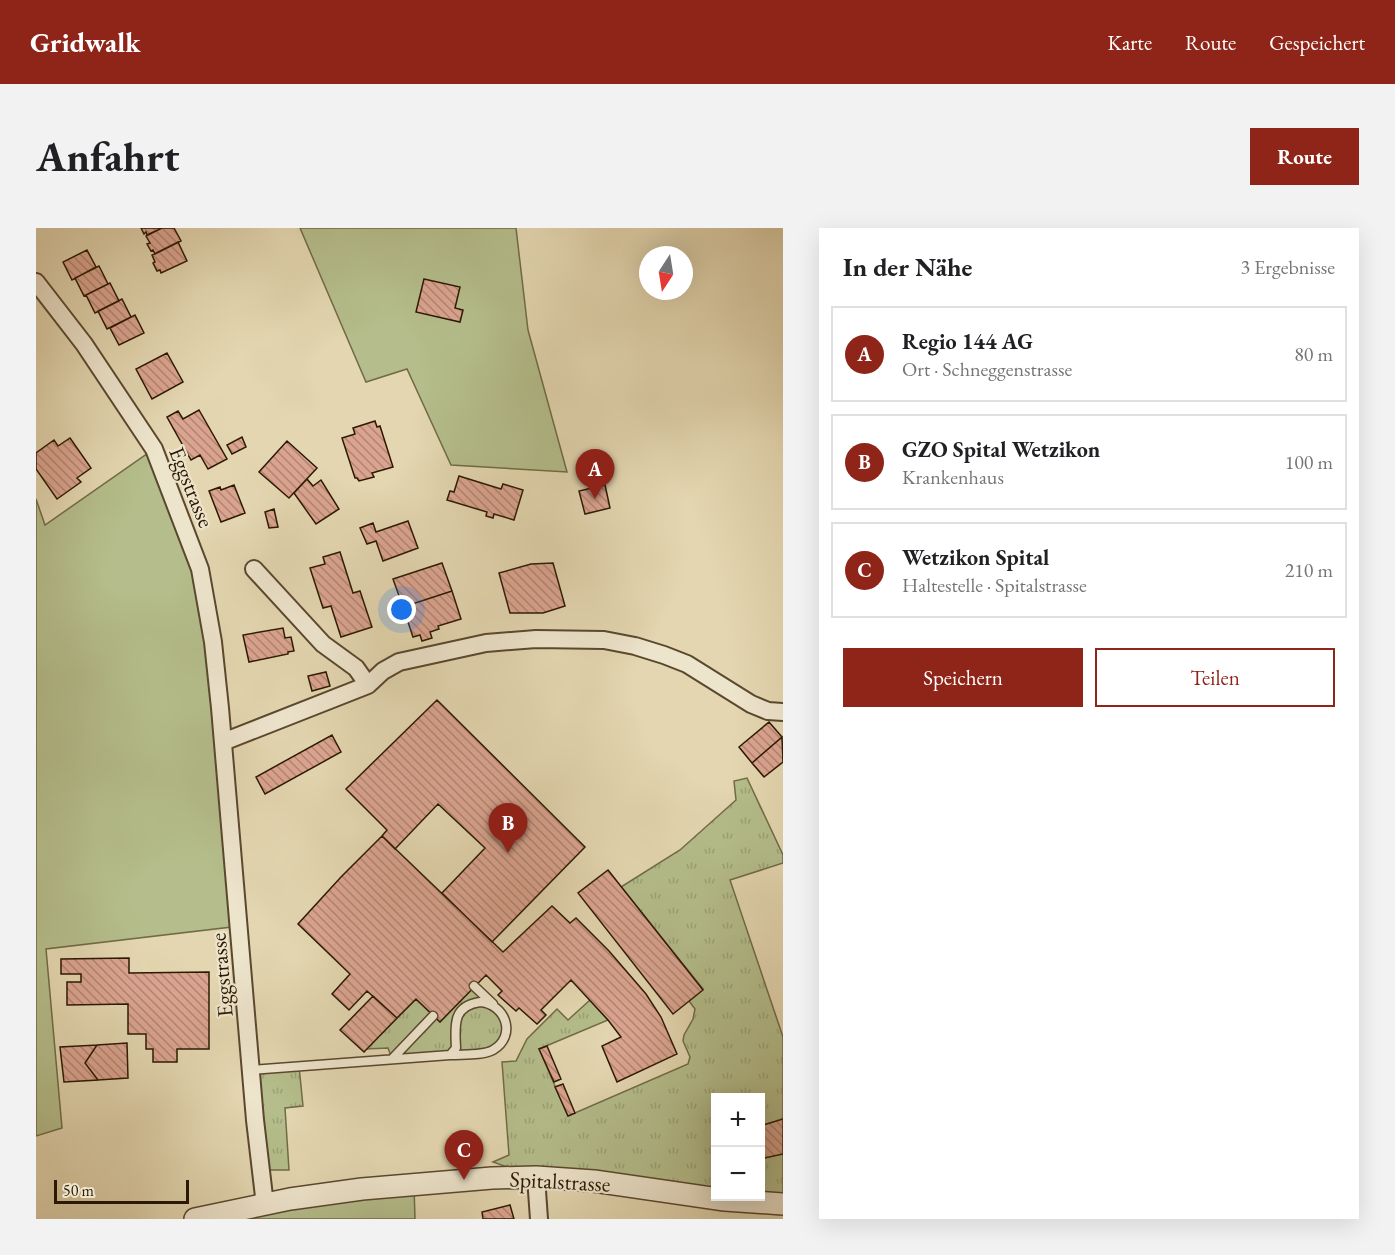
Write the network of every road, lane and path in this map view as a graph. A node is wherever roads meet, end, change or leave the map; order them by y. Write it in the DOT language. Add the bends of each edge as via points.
graph roads {
  1 [pos="36,282"];
  2 [pos="254,569"];
  3 [pos="368,685"];
  4 [pos="783,712"];
  5 [pos="223,742"];
  6 [pos="474,986"];
  7 [pos="499,1010"];
  8 [pos="433,1016"];
  9 [pos="450,1055"];
  10 [pos="392,1059"];
  11 [pos="251,1070"];
  12 [pos="536,1177"];
  13 [pos="783,1204"];
  14 [pos="266,1205"];
  15 [pos="195,1219"];
  16 [pos="539,1219"];
  1 -- 5 [label="street, Eggstrasse" via="84,344 154,449 200,569 213,642"];
  2 -- 3 [label="street" via="323,644 356,668"];
  3 -- 4 [label="street" via="399,662 486,643 604,640 664,655 696,669 751,704"];
  3 -- 5 [label="street"];
  5 -- 11 [label="street, Eggstrasse"];
  6 -- 7 [label="lane"];
  7 -- 9 [label="lane" via="506,1032 499,1045 486,1053"];
  7 -- 9 [label="lane" via="480,1002 465,1007 455,1022 456,1048"];
  8 -- 10 [label="lane"];
  9 -- 10 [label="lane"];
  10 -- 11 [label="lane"];
  11 -- 14 [label="street, Eggstrasse"];
  12 -- 13 [label="street, Spitalstrasse"];
  12 -- 14 [label="street, Spitalstrasse" via="362,1189"];
  12 -- 16 [label="street"];
  14 -- 15 [label="street, Spitalstrasse"];
}
